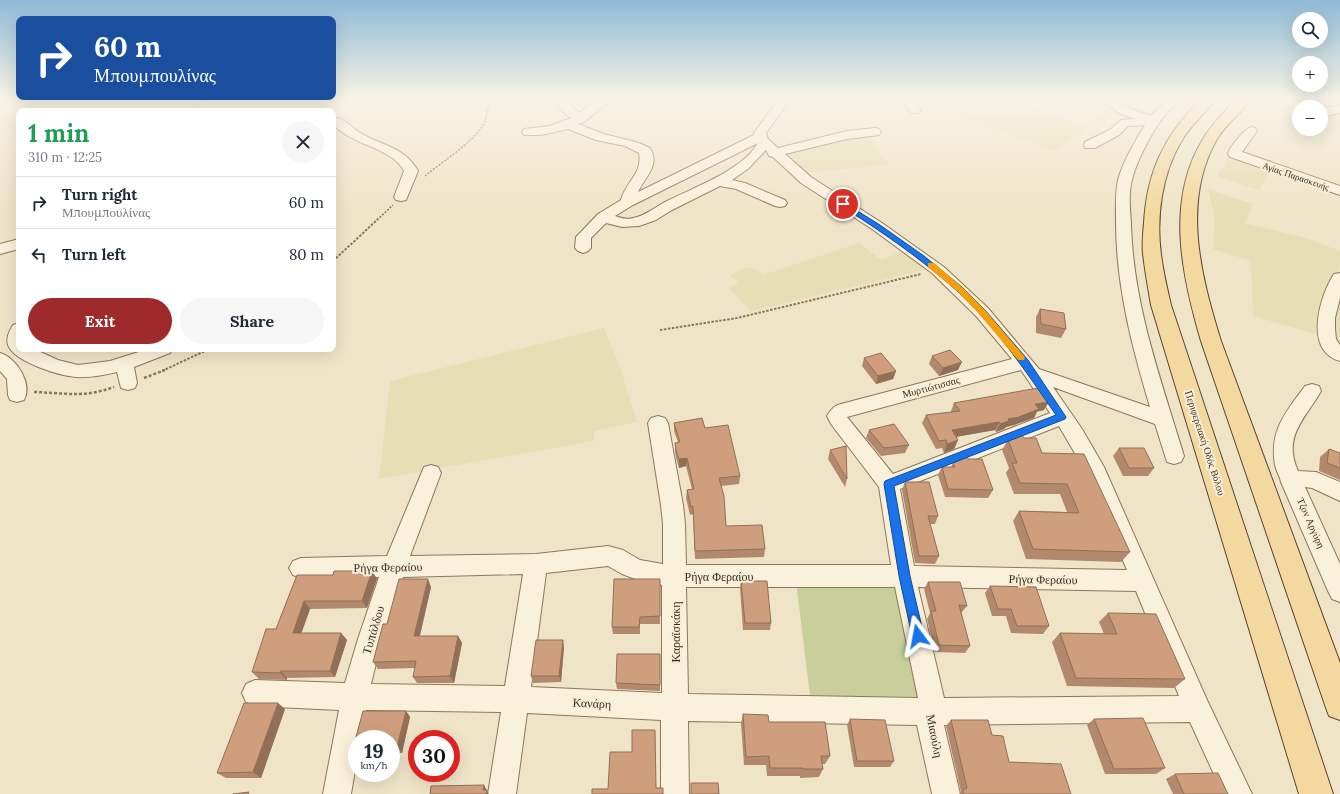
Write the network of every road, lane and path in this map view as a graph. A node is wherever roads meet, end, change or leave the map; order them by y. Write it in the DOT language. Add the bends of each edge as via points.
graph roads {
  1 [pos="354,136"];
  2 [pos="599,136"];
  3 [pos="764,136"];
  4 [pos="838,136"];
  5 [pos="1107,136"];
  6 [pos="1145,136"];
  7 [pos="1177,136"];
  8 [pos="1212,136"];
  9 [pos="1247,136"];
  10 [pos="766,144"];
  11 [pos="1090,145"];
  12 [pos="717,181"];
  13 [pos="1340,191"];
  14 [pos="401,197"];
  15 [pos="628,202"];
  16 [pos="780,203"];
  17 [pos="603,217"];
  18 [pos="16,245"];
  19 [pos="583,248"];
  20 [pos="0,249"];
  21 [pos="938,270"];
  22 [pos="1340,278"];
  23 [pos="660,330"];
  24 [pos="27,352"];
  25 [pos="158,352"];
  26 [pos="1340,355"];
  27 [pos="0,359"];
  28 [pos="124,364"];
  29 [pos="1028,368"];
  30 [pos="128,383"];
  31 [pos="1312,391"];
  32 [pos="17,395"];
  33 [pos="838,413"];
  34 [pos="1062,417"];
  35 [pos="1164,420"];
  36 [pos="658,423"];
  37 [pos="1174,456"];
  38 [pos="430,473"];
  39 [pos="1292,482"];
  40 [pos="889,484"];
  41 [pos="1340,492"];
  42 [pos="536,564"];
  43 [pos="394,567"];
  44 [pos="301,568"];
  45 [pos="675,576"];
  46 [pos="904,576"];
  47 [pos="1142,581"];
  48 [pos="1340,591"];
  49 [pos="255,694"];
  50 [pos="354,697"];
  51 [pos="515,699"];
  52 [pos="1340,705"];
  53 [pos="674,707"];
  54 [pos="1198,709"];
  55 [pos="928,712"];
  56 [pos="337,794"];
  57 [pos="502,794"];
  58 [pos="675,794"];
  59 [pos="946,794"];
  60 [pos="1238,794"];
  61 [pos="1316,794"];
  1 -- 14 [label="street" via="394,153 406,161 411,171"];
  2 -- 15 [label="street" via="639,146 645,151 646,170 632,190"];
  3 -- 10 [label="street"];
  4 -- 10 [label="street"];
  5 -- 11 [label="street"];
  6 -- 35 [label="street" via="1125,179 1122,234 1133,310 1145,361"];
  7 -- 61 [label="main road, Περιφερειακή Οδός Βόλου" via="1161,167 1152,204 1152,253 1161,305"];
  8 -- 52 [label="main road" via="1196,172 1189,207 1191,265 1198,299"];
  9 -- 13 [label="street, Αγίας Παρασκευής" via="1235,151 1238,156"];
  10 -- 12 [label="street" via="733,174"];
  10 -- 15 [label="street"];
  10 -- 21 [label="street" via="820,190 877,226"];
  12 -- 16 [label="street" via="740,186"];
  12 -- 17 [label="street" via="651,217 634,223 622,223"];
  15 -- 17 [label="street"];
  17 -- 19 [label="street" via="584,237"];
  18 -- 20 [label="street"];
  21 -- 23 [label="path" via="737,318"];
  21 -- 29 [label="street" via="982,312"];
  22 -- 26 [label="street" via="1330,304 1326,328 1329,344"];
  24 -- 28 [label="street" via="48,364 77,371"];
  25 -- 28 [label="street"];
  27 -- 32 [label="street" via="16,378"];
  28 -- 30 [label="street"];
  29 -- 33 [label="street, Μυρτιώτισσας"];
  29 -- 34 [label="street"];
  29 -- 35 [label="street"];
  31 -- 39 [label="street, Τζον Αργύρη" via="1284,433 1283,455"];
  33 -- 40 [label="street, Μιαούλη" via="838,419"];
  34 -- 40 [label="street"];
  34 -- 47 [label="street" via="1094,467"];
  35 -- 37 [label="street"];
  36 -- 45 [label="street, Καραϊσκάκη" via="672,505"];
  38 -- 43 [label="street, Τυπάλδου"];
  39 -- 41 [label="street" via="1308,479"];
  39 -- 48 [label="street, Τζον Αργύρη"];
  40 -- 46 [label="street, Μιαούλη"];
  42 -- 43 [label="street, Ρήγα Φεραίου"];
  42 -- 45 [label="street, Ρήγα Φεραίου" via="611,556 634,569"];
  42 -- 51 [label="street"];
  43 -- 44 [label="street, Ρήγα Φεραίου"];
  43 -- 50 [label="street, Τυπάλδου"];
  45 -- 46 [label="street, Ρήγα Φεραίου"];
  45 -- 53 [label="street, Καραϊσκάκη"];
  46 -- 47 [label="street, Ρήγα Φεραίου"];
  46 -- 55 [label="street, Μιαούλη" via="931,696 932,704"];
  47 -- 54 [label="street"];
  49 -- 50 [label="street, Κανάρη"];
  50 -- 51 [label="street, Κανάρη"];
  50 -- 56 [label="street, Τυπάλδου"];
  51 -- 53 [label="street, Κανάρη"];
  51 -- 57 [label="street"];
  53 -- 55 [label="street, Κανάρη"];
  53 -- 58 [label="street, Καραϊσκάκη"];
  54 -- 55 [label="street, Κανάρη"];
  54 -- 60 [label="street"];
  55 -- 59 [label="street, Μιαούλη"];
}
